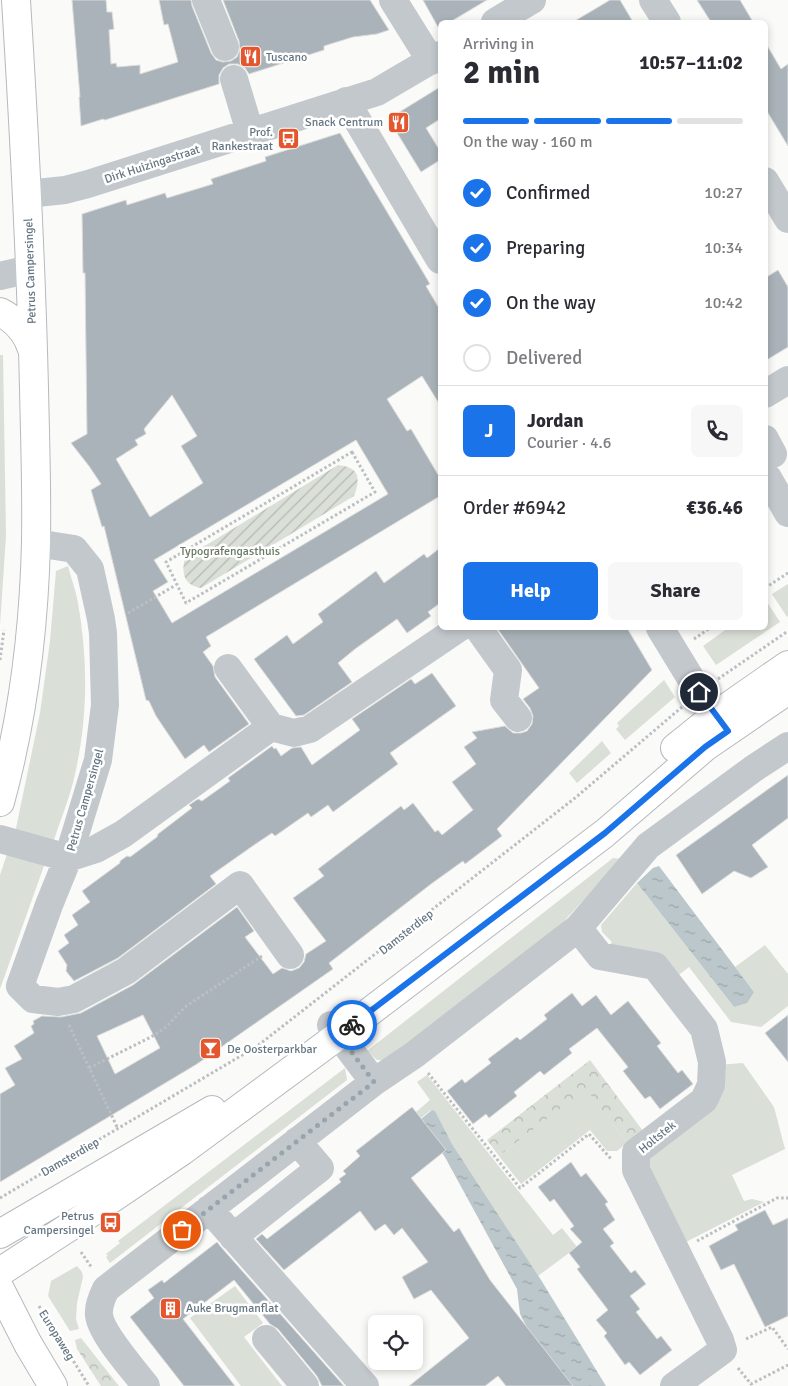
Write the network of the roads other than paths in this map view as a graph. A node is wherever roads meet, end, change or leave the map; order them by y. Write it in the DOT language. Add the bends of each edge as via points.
graph roads {
  1 [pos="16,0"];
  2 [pos="206,0"];
  3 [pos="393,0"];
  4 [pos="532,0"];
  5 [pos="654,0"];
  6 [pos="498,20"];
  7 [pos="666,20"];
  8 [pos="225,47"];
  9 [pos="435,58"];
  10 [pos="234,79"];
  11 [pos="346,101"];
  12 [pos="250,132"];
  13 [pos="768,186"];
  14 [pos="27,194"];
  15 [pos="788,219"];
  16 [pos="438,257"];
  17 [pos="30,269"];
  18 [pos="0,276"];
  19 [pos="0,312"];
  20 [pos="33,352"];
  21 [pos="788,380"];
  22 [pos="768,392"];
  23 [pos="769,457"];
  24 [pos="788,513"];
  25 [pos="36,543"];
  26 [pos="456,630"];
  27 [pos="479,630"];
  28 [pos="661,630"];
  29 [pos="788,665"];
  30 [pos="228,668"];
  31 [pos="788,690"];
  32 [pos="518,718"];
  33 [pos="722,723"];
  34 [pos="271,727"];
  35 [pos="788,746"];
  36 [pos="0,802"];
  37 [pos="0,839"];
  38 [pos="68,858"];
  39 [pos="578,928"];
  40 [pos="286,949"];
  41 [pos="335,1030"];
  42 [pos="374,1082"];
  43 [pos="298,1141"];
  44 [pos="209,1209"];
  45 [pos="0,1234"];
  46 [pos="233,1237"];
  47 [pos="0,1272"];
  48 [pos="0,1289"];
  49 [pos="266,1339"];
  50 [pos="53,1386"];
  51 [pos="146,1386"];
  52 [pos="305,1386"];
  53 [pos="365,1386"];
  54 [pos="674,1386"];
  1 -- 14 [label="main road, Petrus Campersingel"];
  2 -- 8 [label="street"];
  3 -- 9 [label="street"];
  4 -- 6 [label="street"];
  5 -- 7 [label="street"];
  9 -- 11 [label="street, Dirk Huizingastraat" via="377,92"];
  10 -- 12 [label="street"];
  11 -- 12 [label="street, Dirk Huizingastraat"];
  11 -- 16 [label="street"];
  12 -- 14 [label="street, Dirk Huizingastraat" via="88,184"];
  13 -- 15 [label="street"];
  14 -- 17 [label="main road, Petrus Campersingel"];
  17 -- 18 [label="street"];
  17 -- 20 [label="main road, Petrus Campersingel"];
  19 -- 20 [label="main road" via="24,331"];
  20 -- 25 [label="main road, Petrus Campersingel"];
  21 -- 22 [label="street"];
  23 -- 24 [label="street"];
  25 -- 36 [label="main road, Petrus Campersingel" via="28,654 16,731"];
  25 -- 38 [label="street, Petrus Campersingel" via="74,548 90,569 103,633 105,705 98,760"];
  26 -- 34 [label="street" via="310,729 294,733"];
  27 -- 32 [label="street" via="508,670 504,700"];
  28 -- 33 [label="street"];
  29 -- 33 [label="main road"];
  30 -- 34 [label="street"];
  31 -- 33 [label="main road"];
  33 -- 41 [label="main road" via="666,756 566,845"];
  34 -- 38 [label="street, Petrus Campersingel" via="123,834 96,849"];
  35 -- 39 [label="street" via="648,846"];
  37 -- 38 [label="street, Petrus Campersingel"];
  38 -- 40 [label="street, Petrus Campersingel" via="20,986 33,999 58,1002 74,999 126,971 240,885"];
  39 -- 42 [label="street" via="414,1055"];
  39 -- 54 [label="street, Holtstek" via="600,956 655,966 704,1029 712,1062 711,1085 704,1100 636,1152 636,1170 723,1350"];
  41 -- 42 [label="street"];
  41 -- 45 [label="main road" via="242,1092"];
  41 -- 47 [label="main road" via="182,1151"];
  42 -- 43 [label="street"];
  43 -- 44 [label="street"];
  43 -- 46 [label="street" via="320,1168"];
  44 -- 46 [label="street"];
  44 -- 51 [label="street" via="106,1289 101,1300 99,1315 103,1329"];
  46 -- 53 [label="street"];
  48 -- 50 [label="main road"];
  49 -- 52 [label="street"];
}
